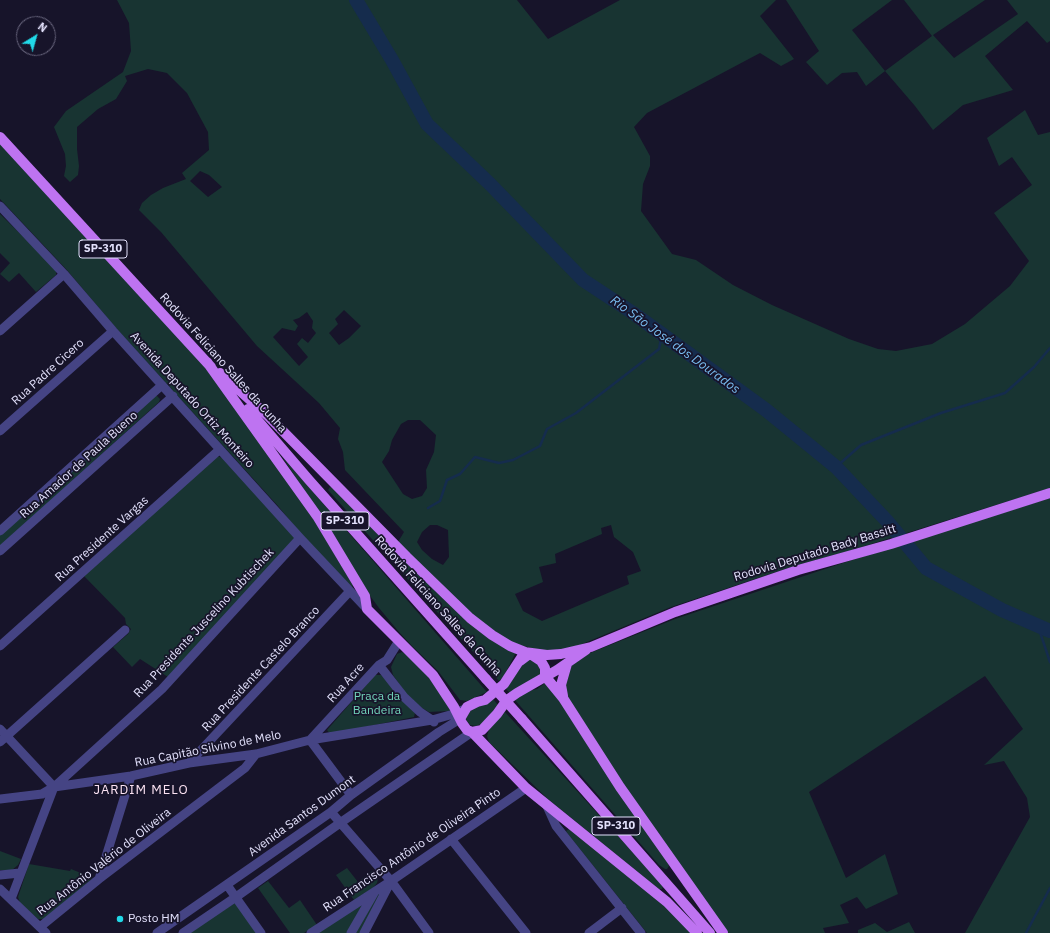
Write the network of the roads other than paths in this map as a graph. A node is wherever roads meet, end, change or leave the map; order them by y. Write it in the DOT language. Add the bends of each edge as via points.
graph roads {
  1 [pos="0,137"];
  2 [pos="0,206"];
  3 [pos="64,274"];
  4 [pos="0,331"];
  5 [pos="113,331"];
  6 [pos="207,362"];
  7 [pos="162,385"];
  8 [pos="173,396"];
  9 [pos="0,431"];
  10 [pos="219,450"];
  11 [pos="1050,493"];
  12 [pos="0,531"];
  13 [pos="300,538"];
  14 [pos="0,551"];
  15 [pos="350,591"];
  16 [pos="367,609"];
  17 [pos="125,630"];
  18 [pos="399,641"];
  19 [pos="0,646"];
  20 [pos="591,647"];
  21 [pos="525,656"];
  22 [pos="567,664"];
  23 [pos="379,665"];
  24 [pos="545,676"];
  25 [pos="563,698"];
  26 [pos="459,716"];
  27 [pos="432,720"];
  28 [pos="439,732"];
  29 [pos="472,732"];
  30 [pos="2,736"];
  31 [pos="310,740"];
  32 [pos="256,754"];
  33 [pos="189,762"];
  34 [pos="131,776"];
  35 [pos="54,787"];
  36 [pos="526,788"];
  37 [pos="351,795"];
  38 [pos="0,800"];
  39 [pos="545,803"];
  40 [pos="331,812"];
  41 [pos="340,823"];
  42 [pos="451,839"];
  43 [pos="20,873"];
  44 [pos="0,876"];
  45 [pos="99,878"];
  46 [pos="391,881"];
  47 [pos="227,885"];
  48 [pos="0,889"];
  49 [pos="375,890"];
  50 [pos="236,898"];
  51 [pos="11,899"];
  52 [pos="622,908"];
  53 [pos="43,930"];
  54 [pos="157,933"];
  55 [pos="183,933"];
  56 [pos="261,933"];
  57 [pos="312,933"];
  58 [pos="351,933"];
  59 [pos="364,933"];
  60 [pos="429,933"];
  61 [pos="526,933"];
  62 [pos="589,933"];
  63 [pos="642,933"];
  64 [pos="697,933"];
  65 [pos="710,933"];
  66 [pos="723,933"];
  1 -- 6 [label="main road, Rodovia Feliciano Salles da Cunha / SP-310"];
  2 -- 3 [label="street, Avenida Deputado Ortiz Monteiro"];
  3 -- 4 [label="street"];
  3 -- 5 [label="street, Avenida Deputado Ortiz Monteiro"];
  5 -- 7 [label="street, Avenida Deputado Ortiz Monteiro"];
  5 -- 9 [label="street, Rua Padre Cicero"];
  6 -- 16 [label="main road" via="317,516 365,596"];
  6 -- 21 [label="main road" via="268,416 470,618"];
  6 -- 65 [label="main road, Rodovia Feliciano Salles da Cunha / SP-310, bridge"];
  7 -- 8 [label="street, Avenida Deputado Ortiz Monteiro"];
  7 -- 12 [label="street, Rua Amador de Paula Bueno"];
  8 -- 10 [label="street, Avenida Deputado Ortiz Monteiro"];
  8 -- 14 [label="street, Rua Amador de Paula Bueno"];
  10 -- 13 [label="street, Avenida Deputado Ortiz Monteiro"];
  10 -- 19 [label="street, Rua Presidente Vargas"];
  11 -- 20 [label="main road, Rodovia Deputado Bady Bassitt" via="891,544 798,570 675,612"];
  13 -- 15 [label="street, Avenida Deputado Ortiz Monteiro"];
  13 -- 35 [label="street, Rua Presidente Juscelino Kubtischek" via="162,689"];
  15 -- 16 [label="street, Avenida Deputado Ortiz Monteiro"];
  15 -- 33 [label="street, Rua Presidente Castelo Branco"];
  16 -- 18 [label="main road"];
  17 -- 30 [label="street"];
  18 -- 23 [label="street, Rua Acre" via="388,660"];
  18 -- 26 [label="main road" via="433,675"];
  20 -- 21 [label="main road, Rodovia Deputado Bady Bassitt" via="561,654"];
  20 -- 22 [label="main road, Rodovia Deputado Bady Bassitt"];
  21 -- 24 [label="main road" via="541,661 545,668"];
  21 -- 26 [label="main road" via="504,684 485,700 467,707"];
  22 -- 24 [label="main road, Rodovia Deputado Bady Bassitt"];
  22 -- 25 [label="main road" via="561,684"];
  23 -- 27 [label="street" via="404,697"];
  23 -- 31 [label="street, Rua Acre"];
  24 -- 25 [label="main road"];
  24 -- 29 [label="main road, Rodovia Deputado Bady Bassitt" via="508,700 482,730"];
  25 -- 66 [label="main road" via="620,787"];
  26 -- 27 [label="street, Rua Capitão Silvino de Melo"];
  26 -- 28 [label="street, Avenida Santos Dumont"];
  26 -- 29 [label="main road" via="467,730"];
  27 -- 28 [label="street"];
  27 -- 31 [label="street, Rua Capitão Silvino de Melo"];
  28 -- 37 [label="street, Avenida Santos Dumont"];
  29 -- 36 [label="main road"];
  29 -- 41 [label="street"];
  30 -- 35 [label="street"];
  31 -- 32 [label="street, Rua Capitão Silvino de Melo"];
  31 -- 37 [label="street"];
  32 -- 33 [label="street, Rua Capitão Silvino de Melo"];
  32 -- 45 [label="street, Rua Antônio Valério de Oliveira" via="246,768"];
  33 -- 34 [label="street, Rua Capitão Silvino de Melo"];
  34 -- 35 [label="street, Rua Capitão Silvino de Melo"];
  34 -- 45 [label="street"];
  35 -- 38 [label="street, Rua Capitão Silvino de Melo" via="42,794"];
  35 -- 43 [label="street, Rua Presidente Juscelino Kubtischek"];
  36 -- 39 [label="main road"];
  36 -- 42 [label="street, Rua Francisco Antônio de Oliveira Pinto"];
  37 -- 40 [label="street, Avenida Santos Dumont"];
  39 -- 52 [label="street" via="556,826"];
  39 -- 64 [label="main road" via="667,902"];
  40 -- 41 [label="street"];
  40 -- 47 [label="street, Avenida Santos Dumont"];
  41 -- 46 [label="street"];
  41 -- 50 [label="street"];
  42 -- 46 [label="street, Rua Francisco Antônio de Oliveira Pinto"];
  42 -- 61 [label="street"];
  43 -- 44 [label="street"];
  43 -- 51 [label="street, Rua Presidente Juscelino Kubtischek"];
  45 -- 53 [label="street, Rua Antônio Valério de Oliveira"];
  46 -- 49 [label="street, Rua Francisco Antônio de Oliveira Pinto"];
  46 -- 59 [label="street"];
  46 -- 60 [label="street"];
  47 -- 50 [label="street"];
  47 -- 54 [label="street, Avenida Santos Dumont"];
  48 -- 51 [label="street"];
  49 -- 57 [label="street, Rua Francisco Antônio de Oliveira Pinto"];
  49 -- 58 [label="street"];
  50 -- 55 [label="street"];
  50 -- 56 [label="street"];
  51 -- 53 [label="street"];
  52 -- 62 [label="street"];
  52 -- 63 [label="street"];
}
